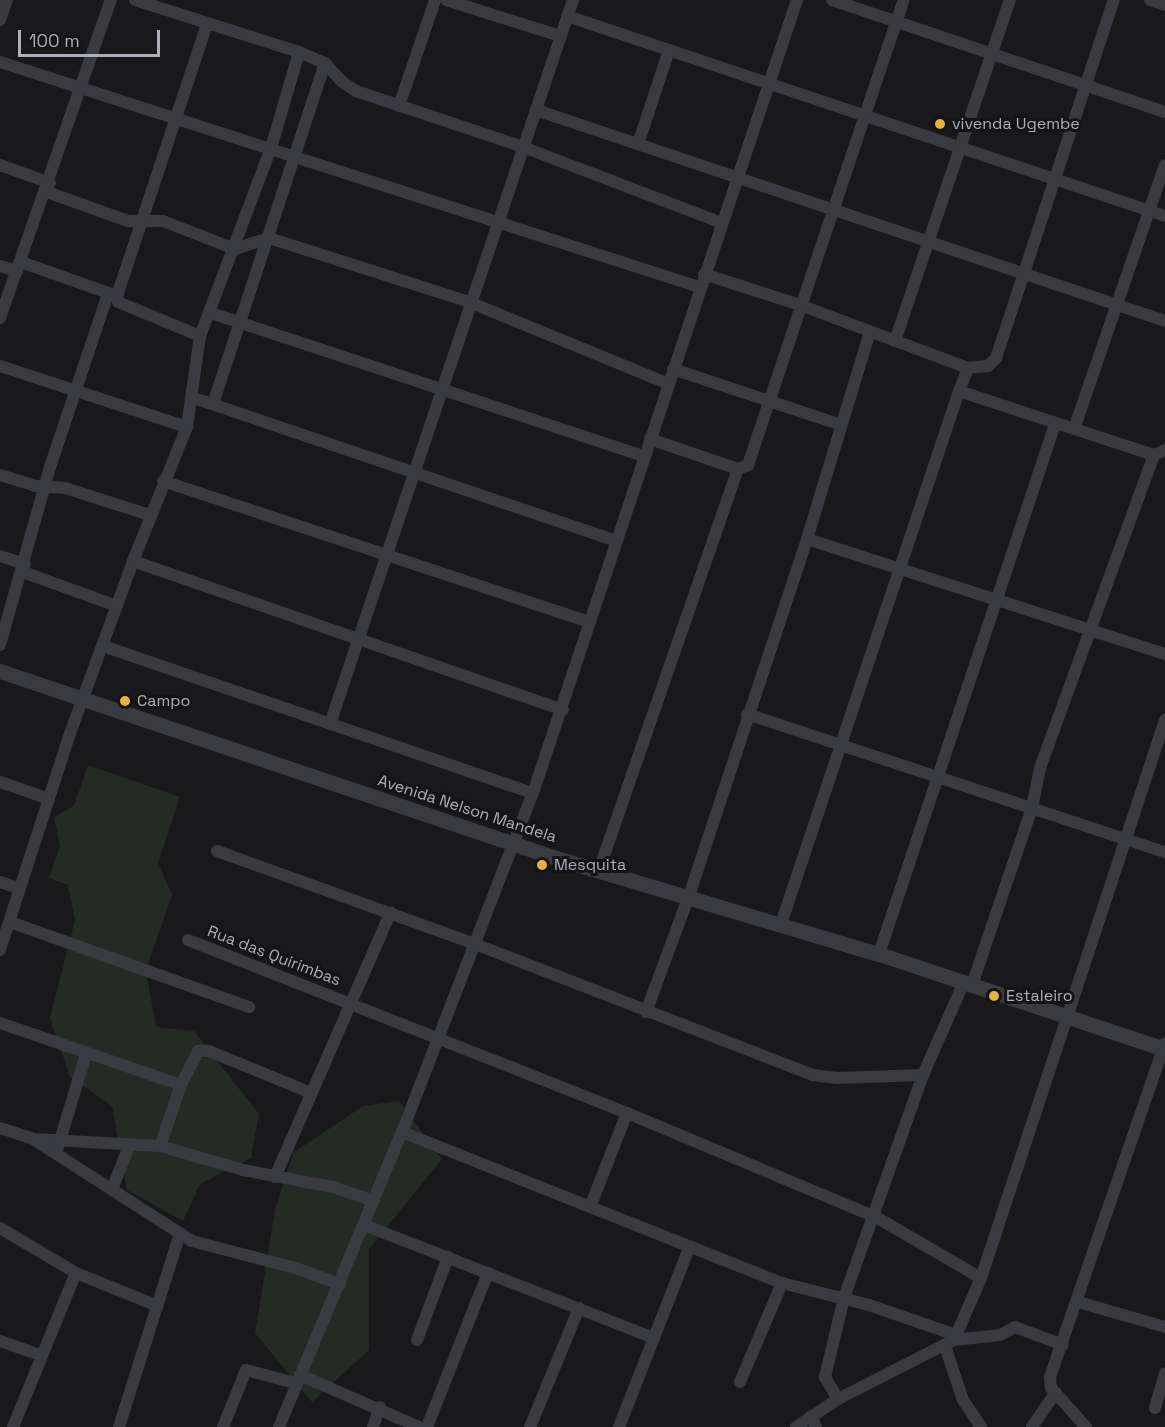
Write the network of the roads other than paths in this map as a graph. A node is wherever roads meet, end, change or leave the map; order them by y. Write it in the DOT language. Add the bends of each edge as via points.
graph roads {
  1 [pos="7,0"];
  2 [pos="111,0"];
  3 [pos="135,0"];
  4 [pos="435,0"];
  5 [pos="446,0"];
  6 [pos="573,0"];
  7 [pos="797,0"];
  8 [pos="832,0"];
  9 [pos="904,0"];
  10 [pos="1010,0"];
  11 [pos="1114,0"];
  12 [pos="1150,0"];
  13 [pos="1165,5"];
  14 [pos="567,16"];
  15 [pos="0,20"];
  16 [pos="896,21"];
  17 [pos="207,24"];
  18 [pos="560,36"];
  19 [pos="669,50"];
  20 [pos="299,52"];
  21 [pos="991,52"];
  22 [pos="0,62"];
  23 [pos="325,63"];
  24 [pos="771,85"];
  25 [pos="1086,86"];
  26 [pos="80,89"];
  27 [pos="399,106"];
  28 [pos="536,110"];
  29 [pos="1165,112"];
  30 [pos="864,117"];
  31 [pos="175,120"];
  32 [pos="638,144"];
  33 [pos="523,147"];
  34 [pos="960,147"];
  35 [pos="271,148"];
  36 [pos="297,157"];
  37 [pos="0,165"];
  38 [pos="1165,165"];
  39 [pos="738,179"];
  40 [pos="1055,179"];
  41 [pos="49,187"];
  42 [pos="1149,210"];
  43 [pos="832,212"];
  44 [pos="1165,216"];
  45 [pos="142,220"];
  46 [pos="498,223"];
  47 [pos="722,223"];
  48 [pos="270,238"];
  49 [pos="927,244"];
  50 [pos="235,249"];
  51 [pos="0,266"];
  52 [pos="19,267"];
  53 [pos="704,274"];
  54 [pos="1023,275"];
  55 [pos="699,287"];
  56 [pos="112,295"];
  57 [pos="469,302"];
  58 [pos="800,305"];
  59 [pos="1118,306"];
  60 [pos="211,313"];
  61 [pos="0,318"];
  62 [pos="1165,321"];
  63 [pos="238,322"];
  64 [pos="870,331"];
  65 [pos="200,336"];
  66 [pos="895,341"];
  67 [pos="0,366"];
  68 [pos="968,368"];
  69 [pos="673,369"];
  70 [pos="669,384"];
  71 [pos="442,389"];
  72 [pos="75,390"];
  73 [pos="959,391"];
  74 [pos="194,398"];
  75 [pos="770,400"];
  76 [pos="213,404"];
  77 [pos="1055,423"];
  78 [pos="841,425"];
  79 [pos="187,427"];
  80 [pos="1074,429"];
  81 [pos="650,439"];
  82 [pos="1159,453"];
  83 [pos="643,456"];
  84 [pos="738,469"];
  85 [pos="414,473"];
  86 [pos="0,475"];
  87 [pos="163,481"];
  88 [pos="44,487"];
  89 [pos="150,516"];
  90 [pos="807,539"];
  91 [pos="614,540"];
  92 [pos="0,556"];
  93 [pos="386,556"];
  94 [pos="133,561"];
  95 [pos="24,568"];
  96 [pos="899,570"];
  97 [pos="994,601"];
  98 [pos="117,606"];
  99 [pos="590,622"];
  100 [pos="1090,633"];
  101 [pos="357,641"];
  102 [pos="0,645"];
  103 [pos="103,646"];
  104 [pos="1165,654"];
  105 [pos="0,671"];
  106 [pos="83,699"];
  107 [pos="563,710"];
  108 [pos="747,714"];
  109 [pos="1165,720"];
  110 [pos="330,724"];
  111 [pos="841,746"];
  112 [pos="936,778"];
  113 [pos="0,782"];
  114 [pos="533,793"];
  115 [pos="49,799"];
  116 [pos="1032,808"];
  117 [pos="1124,837"];
  118 [pos="514,844"];
  119 [pos="217,851"];
  120 [pos="1165,852"];
  121 [pos="599,870"];
  122 [pos="0,882"];
  123 [pos="19,888"];
  124 [pos="689,896"];
  125 [pos="391,912"];
  126 [pos="9,922"];
  127 [pos="781,924"];
  128 [pos="188,940"];
  129 [pos="476,944"];
  130 [pos="0,950"];
  131 [pos="879,954"];
  132 [pos="968,984"];
  133 [pos="349,1003"];
  134 [pos="249,1006"];
  135 [pos="646,1012"];
  136 [pos="1068,1015"];
  137 [pos="0,1023"];
  138 [pos="436,1039"];
  139 [pos="1164,1047"];
  140 [pos="86,1054"];
  141 [pos="923,1075"];
  142 [pos="181,1085"];
  143 [pos="309,1092"];
  144 [pos="627,1113"];
  145 [pos="0,1128"];
  146 [pos="402,1132"];
  147 [pos="33,1139"];
  148 [pos="58,1139"];
  149 [pos="130,1144"];
  150 [pos="160,1146"];
  151 [pos="57,1154"];
  152 [pos="275,1176"];
  153 [pos="112,1189"];
  154 [pos="374,1201"];
  155 [pos="590,1207"];
  156 [pos="876,1216"];
  157 [pos="364,1225"];
  158 [pos="0,1228"];
  159 [pos="180,1233"];
  160 [pos="690,1246"];
  161 [pos="448,1257"];
  162 [pos="76,1273"];
  163 [pos="488,1273"];
  164 [pos="981,1278"];
  165 [pos="782,1283"];
  166 [pos="340,1284"];
  167 [pos="844,1298"];
  168 [pos="1078,1302"];
  169 [pos="158,1306"];
  170 [pos="579,1308"];
  171 [pos="1165,1327"];
  172 [pos="652,1337"];
  173 [pos="417,1340"];
  174 [pos="952,1340"];
  175 [pos="0,1341"];
  176 [pos="1063,1345"];
  177 [pos="40,1355"];
  178 [pos="1165,1373"];
  179 [pos="297,1379"];
  180 [pos="740,1382"];
  181 [pos="1056,1392"];
  182 [pos="838,1399"];
  183 [pos="380,1407"];
  184 [pos="1155,1408"];
  185 [pos="813,1421"];
  186 [pos="13,1427"];
  187 [pos="119,1427"];
  188 [pos="222,1427"];
  189 [pos="279,1427"];
  190 [pos="373,1427"];
  191 [pos="419,1427"];
  192 [pos="427,1427"];
  193 [pos="530,1427"];
  194 [pos="619,1427"];
  195 [pos="796,1427"];
  196 [pos="981,1427"];
  197 [pos="1032,1427"];
  198 [pos="1086,1427"];
  1 -- 15 [label="street"];
  2 -- 26 [label="street"];
  3 -- 17 [label="street"];
  4 -- 27 [label="street"];
  5 -- 18 [label="street"];
  6 -- 14 [label="street"];
  7 -- 24 [label="street"];
  8 -- 16 [label="street"];
  9 -- 16 [label="street"];
  10 -- 21 [label="street"];
  11 -- 25 [label="street"];
  12 -- 13 [label="street"];
  14 -- 18 [label="street"];
  14 -- 19 [label="street"];
  16 -- 21 [label="street"];
  16 -- 30 [label="street"];
  17 -- 20 [label="street"];
  17 -- 31 [label="street"];
  18 -- 28 [label="street"];
  19 -- 24 [label="street"];
  19 -- 32 [label="street"];
  20 -- 23 [label="street"];
  20 -- 35 [label="street"];
  21 -- 25 [label="street"];
  21 -- 34 [label="street"];
  22 -- 26 [label="street"];
  23 -- 27 [label="street" via="356,91"];
  23 -- 36 [label="street"];
  24 -- 30 [label="street"];
  24 -- 39 [label="street"];
  25 -- 29 [label="street"];
  25 -- 40 [label="street"];
  26 -- 31 [label="street"];
  26 -- 41 [label="street"];
  27 -- 33 [label="street"];
  28 -- 32 [label="street"];
  28 -- 33 [label="street"];
  30 -- 34 [label="street"];
  30 -- 43 [label="street"];
  31 -- 35 [label="street"];
  31 -- 45 [label="street"];
  32 -- 39 [label="street"];
  33 -- 46 [label="street"];
  33 -- 47 [label="street"];
  34 -- 40 [label="street"];
  34 -- 49 [label="street"];
  35 -- 36 [label="street"];
  35 -- 50 [label="street"];
  36 -- 46 [label="street"];
  36 -- 48 [label="street"];
  37 -- 41 [label="street"];
  38 -- 42 [label="street"];
  39 -- 43 [label="street"];
  39 -- 47 [label="street"];
  40 -- 42 [label="street"];
  40 -- 54 [label="street"];
  41 -- 45 [label="street" via="128,220"];
  41 -- 52 [label="street"];
  42 -- 44 [label="street"];
  42 -- 59 [label="street"];
  43 -- 49 [label="street"];
  43 -- 58 [label="street"];
  45 -- 50 [label="street" via="163,221"];
  45 -- 56 [label="street"];
  46 -- 55 [label="street"];
  46 -- 57 [label="street"];
  47 -- 53 [label="street"];
  48 -- 50 [label="street"];
  48 -- 57 [label="street"];
  48 -- 63 [label="street"];
  49 -- 54 [label="street"];
  49 -- 66 [label="street"];
  50 -- 60 [label="street"];
  51 -- 52 [label="street"];
  52 -- 56 [label="street"];
  52 -- 61 [label="street"];
  53 -- 55 [label="street"];
  53 -- 58 [label="street"];
  54 -- 59 [label="street"];
  54 -- 68 [label="street" via="996,358 988,366"];
  55 -- 69 [label="street"];
  56 -- 65 [label="street" via="118,303"];
  56 -- 72 [label="street"];
  57 -- 70 [label="street"];
  57 -- 71 [label="street"];
  58 -- 64 [label="street"];
  58 -- 75 [label="street"];
  59 -- 62 [label="street"];
  59 -- 80 [label="street"];
  60 -- 63 [label="street"];
  60 -- 65 [label="street"];
  63 -- 71 [label="street"];
  63 -- 76 [label="street"];
  64 -- 66 [label="street"];
  64 -- 78 [label="street"];
  65 -- 74 [label="street" via="194,363"];
  66 -- 68 [label="street"];
  67 -- 72 [label="street"];
  68 -- 73 [label="street"];
  69 -- 70 [label="street"];
  69 -- 75 [label="street"];
  70 -- 81 [label="street"];
  71 -- 83 [label="street"];
  71 -- 85 [label="street"];
  72 -- 79 [label="street"];
  72 -- 88 [label="street"];
  73 -- 77 [label="street"];
  73 -- 96 [label="street"];
  74 -- 76 [label="street"];
  74 -- 79 [label="street"];
  75 -- 78 [label="street"];
  75 -- 84 [label="street" via="750,462"];
  76 -- 85 [label="street"];
  77 -- 80 [label="street"];
  77 -- 97 [label="street"];
  78 -- 90 [label="street"];
  79 -- 87 [label="street"];
  80 -- 82 [label="street"];
  81 -- 83 [label="street"];
  81 -- 84 [label="street"];
  82 -- 100 [label="street"];
  83 -- 91 [label="street"];
  84 -- 121 [label="street"];
  85 -- 91 [label="street"];
  85 -- 93 [label="street"];
  86 -- 88 [label="street"];
  87 -- 89 [label="street"];
  87 -- 93 [label="street"];
  88 -- 89 [label="street" via="65,488"];
  88 -- 95 [label="street"];
  89 -- 94 [label="street"];
  90 -- 96 [label="street"];
  90 -- 108 [label="street"];
  91 -- 99 [label="street"];
  92 -- 95 [label="street"];
  93 -- 99 [label="street"];
  93 -- 101 [label="street"];
  94 -- 98 [label="street"];
  94 -- 101 [label="street"];
  95 -- 98 [label="street"];
  95 -- 102 [label="street"];
  96 -- 97 [label="street"];
  96 -- 111 [label="street"];
  97 -- 100 [label="street"];
  97 -- 112 [label="street"];
  98 -- 103 [label="street"];
  99 -- 107 [label="street"];
  100 -- 104 [label="street"];
  100 -- 116 [label="street" via="1040,768"];
  101 -- 107 [label="street"];
  101 -- 110 [label="street"];
  103 -- 106 [label="street"];
  103 -- 110 [label="street"];
  105 -- 106 [label="street, Avenida Nelson Mandela"];
  106 -- 115 [label="street"];
  106 -- 118 [label="street, Avenida Nelson Mandela"];
  107 -- 114 [label="street"];
  108 -- 111 [label="street"];
  108 -- 124 [label="street"];
  109 -- 117 [label="street"];
  110 -- 114 [label="street"];
  111 -- 112 [label="street"];
  111 -- 127 [label="street"];
  112 -- 116 [label="street"];
  112 -- 131 [label="street"];
  113 -- 115 [label="street"];
  114 -- 118 [label="street"];
  115 -- 123 [label="street"];
  116 -- 117 [label="street"];
  116 -- 132 [label="street"];
  117 -- 120 [label="street"];
  117 -- 136 [label="street"];
  118 -- 121 [label="street, Avenida Nelson Mandela"];
  118 -- 129 [label="street"];
  119 -- 125 [label="street"];
  121 -- 124 [label="street, Avenida Nelson Mandela"];
  122 -- 123 [label="street"];
  123 -- 126 [label="street"];
  124 -- 127 [label="street, Avenida Nelson Mandela"];
  124 -- 135 [label="street"];
  125 -- 129 [label="street"];
  125 -- 133 [label="street"];
  126 -- 130 [label="street"];
  126 -- 134 [label="street"];
  127 -- 131 [label="street, Avenida Nelson Mandela"];
  128 -- 133 [label="street, Rua das Quirimbas"];
  129 -- 135 [label="street"];
  129 -- 138 [label="street"];
  131 -- 132 [label="street, Avenida Nelson Mandela"];
  132 -- 136 [label="street, Avenida Nelson Mandela"];
  132 -- 141 [label="street"];
  133 -- 138 [label="street, Rua das Quirimbas"];
  133 -- 143 [label="street"];
  135 -- 141 [label="street" via="813,1075"];
  136 -- 139 [label="street, Avenida Nelson Mandela"];
  136 -- 164 [label="street"];
  137 -- 140 [label="street"];
  138 -- 144 [label="street, Rua das Quirimbas"];
  138 -- 146 [label="street"];
  139 -- 168 [label="street"];
  140 -- 142 [label="street"];
  140 -- 148 [label="street"];
  141 -- 156 [label="street"];
  142 -- 143 [label="street" via="195,1054 203,1050"];
  142 -- 150 [label="street"];
  143 -- 152 [label="street"];
  144 -- 155 [label="street"];
  144 -- 156 [label="street, Rua das Quirimbas"];
  145 -- 147 [label="street"];
  146 -- 154 [label="street"];
  146 -- 155 [label="street"];
  147 -- 148 [label="street"];
  147 -- 151 [label="street"];
  148 -- 149 [label="street"];
  148 -- 151 [label="street"];
  149 -- 150 [label="street"];
  149 -- 153 [label="street"];
  150 -- 152 [label="street"];
  151 -- 153 [label="street"];
  152 -- 154 [label="street" via="333,1187"];
  153 -- 159 [label="street"];
  154 -- 157 [label="street"];
  155 -- 160 [label="street"];
  156 -- 164 [label="street, Rua das Quirimbas"];
  156 -- 167 [label="street"];
  157 -- 161 [label="street"];
  157 -- 166 [label="street"];
  158 -- 162 [label="street"];
  159 -- 166 [label="street" via="211,1248 295,1268"];
  159 -- 169 [label="street"];
  160 -- 165 [label="street"];
  160 -- 172 [label="street"];
  161 -- 163 [label="street"];
  161 -- 173 [label="street"];
  162 -- 169 [label="street"];
  162 -- 177 [label="street"];
  163 -- 170 [label="street"];
  163 -- 192 [label="street"];
  164 -- 174 [label="street"];
  165 -- 167 [label="street" via="822,1296"];
  165 -- 180 [label="street"];
  166 -- 179 [label="street"];
  167 -- 174 [label="street"];
  167 -- 182 [label="street" via="825,1377"];
  168 -- 171 [label="street"];
  168 -- 176 [label="street"];
  169 -- 187 [label="street"];
  170 -- 172 [label="street"];
  170 -- 193 [label="street"];
  172 -- 194 [label="street"];
  174 -- 176 [label="street" via="1000,1335 1015,1327"];
  174 -- 182 [label="street"];
  174 -- 196 [label="street" via="963,1400"];
  175 -- 177 [label="street"];
  176 -- 181 [label="street" via="1050,1377 1051,1388"];
  177 -- 186 [label="street"];
  178 -- 184 [label="street"];
  179 -- 183 [label="street"];
  179 -- 188 [label="street" via="246,1370"];
  179 -- 189 [label="street"];
  181 -- 197 [label="street"];
  181 -- 198 [label="street"];
  182 -- 185 [label="street"];
  183 -- 190 [label="street"];
  183 -- 191 [label="street"];
  185 -- 195 [label="street"];
}
